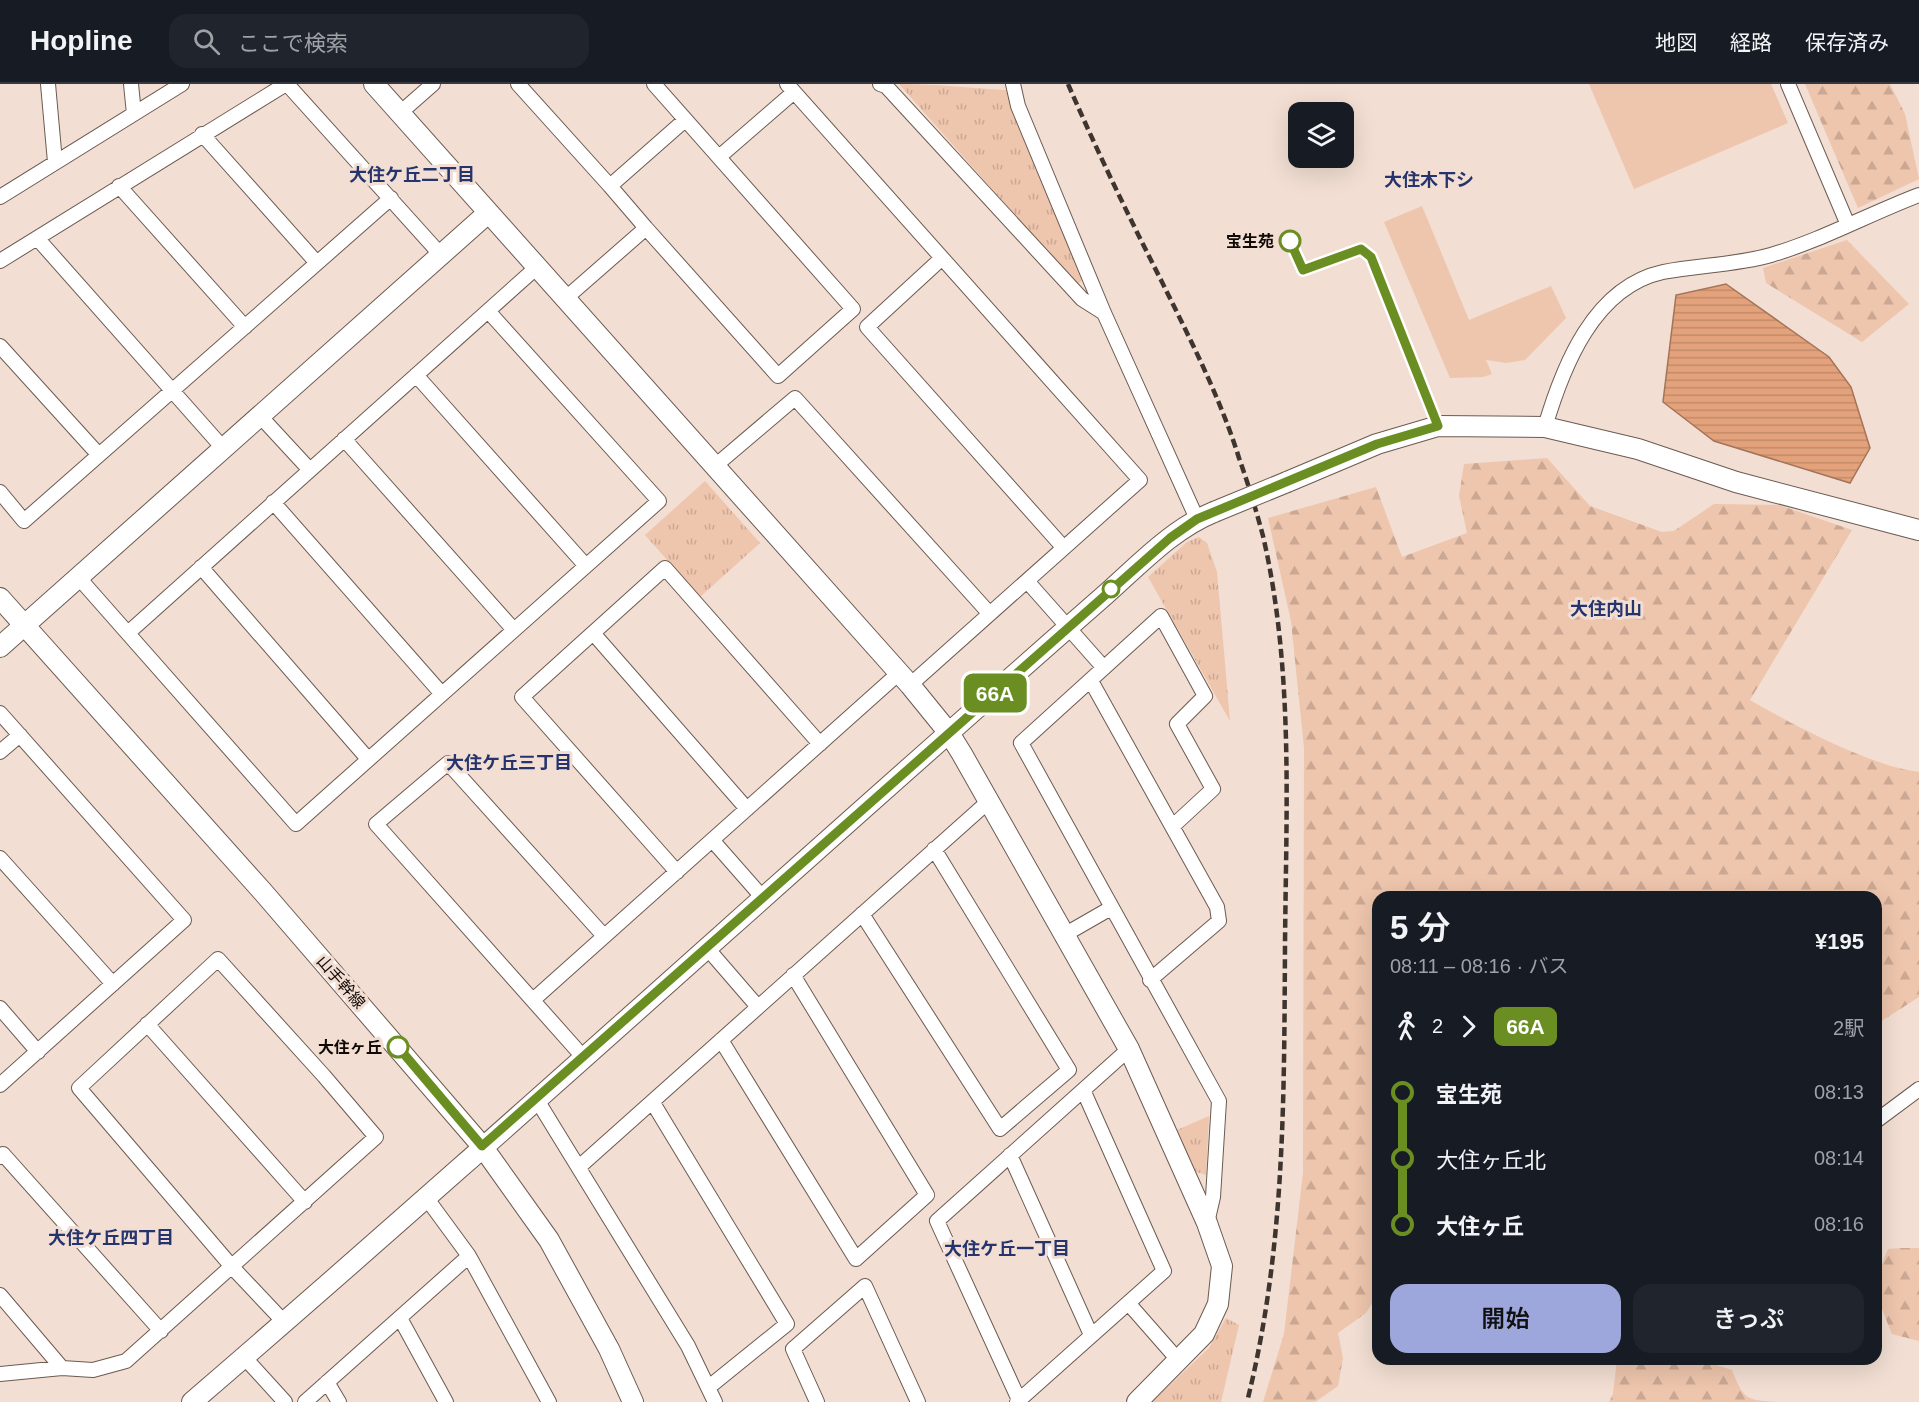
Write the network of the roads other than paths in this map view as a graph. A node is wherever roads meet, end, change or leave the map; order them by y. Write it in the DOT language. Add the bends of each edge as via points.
graph roads {
  1 [pos="48,84"];
  2 [pos="131,84"];
  3 [pos="182,84"];
  4 [pos="287,84"];
  5 [pos="374,84"];
  6 [pos="433,84"];
  7 [pos="518,84"];
  8 [pos="654,84"];
  9 [pos="880,84"];
  10 [pos="1013,84"];
  11 [pos="1788,84"];
  12 [pos="790,88"];
  13 [pos="400,113"];
  14 [pos="134,114"];
  15 [pos="685,120"];
  16 [pos="202,134"];
  17 [pos="719,158"];
  18 [pos="55,162"];
  19 [pos="119,186"];
  20 [pos="609,186"];
  21 [pos="1919,195"];
  22 [pos="0,197"];
  23 [pos="391,198"];
  24 [pos="488,213"];
  25 [pos="1848,225"];
  26 [pos="646,228"];
  27 [pos="37,238"];
  28 [pos="441,255"];
  29 [pos="942,258"];
  30 [pos="0,261"];
  31 [pos="317,263"];
  32 [pos="537,267"];
  33 [pos="566,298"];
  34 [pos="489,312"];
  35 [pos="1104,313"];
  36 [pos="244,327"];
  37 [pos="0,346"];
  38 [pos="416,375"];
  39 [pos="172,391"];
  40 [pos="260,416"];
  41 [pos="1545,427"];
  42 [pos="344,439"];
  43 [pos="223,448"];
  44 [pos="98,454"];
  45 [pos="715,466"];
  46 [pos="309,469"];
  47 [pos="0,492"];
  48 [pos="273,502"];
  49 [pos="1206,515"];
  50 [pos="1919,530"];
  51 [pos="1063,547"];
  52 [pos="586,566"];
  53 [pos="201,567"];
  54 [pos="79,578"];
  55 [pos="1027,581"];
  56 [pos="0,598"];
  57 [pos="989,613"];
  58 [pos="24,625"];
  59 [pos="1068,627"];
  60 [pos="514,630"];
  61 [pos="128,633"];
  62 [pos="593,633"];
  63 [pos="0,647"];
  64 [pos="1104,668"];
  65 [pos="905,679"];
  66 [pos="1091,681"];
  67 [pos="442,694"];
  68 [pos="0,713"];
  69 [pos="950,733"];
  70 [pos="20,735"];
  71 [pos="820,744"];
  72 [pos="0,752"];
  73 [pos="368,759"];
  74 [pos="989,801"];
  75 [pos="747,809"];
  76 [pos="1173,826"];
  77 [pos="714,841"];
  78 [pos="934,849"];
  79 [pos="0,858"];
  80 [pos="677,872"];
  81 [pos="763,898"];
  82 [pos="1111,908"];
  83 [pos="862,914"];
  84 [pos="1064,935"];
  85 [pos="604,936"];
  86 [pos="707,948"];
  87 [pos="792,975"];
  88 [pos="1150,980"];
  89 [pos="113,984"];
  90 [pos="532,1000"];
  91 [pos="758,1007"];
  92 [pos="0,1008"];
  93 [pos="147,1024"];
  94 [pos="721,1040"];
  95 [pos="1129,1049"];
  96 [pos="38,1052"];
  97 [pos="584,1058"];
  98 [pos="0,1085"];
  99 [pos="1919,1089"];
  100 [pos="1084,1092"];
  101 [pos="537,1100"];
  102 [pos="653,1103"];
  103 [pos="1882,1117"];
  104 [pos="482,1146"];
  105 [pos="1010,1155"];
  106 [pos="0,1157"];
  107 [pos="579,1167"];
  108 [pos="425,1196"];
  109 [pos="305,1202"];
  110 [pos="1207,1223"];
  111 [pos="469,1256"];
  112 [pos="232,1268"];
  113 [pos="0,1296"];
  114 [pos="1129,1304"];
  115 [pos="400,1318"];
  116 [pos="284,1322"];
  117 [pos="160,1331"];
  118 [pos="1091,1335"];
  119 [pos="244,1357"];
  120 [pos="1179,1361"];
  121 [pos="62,1368"];
  122 [pos="0,1374"];
  123 [pos="327,1382"];
  124 [pos="709,1387"];
  125 [pos="1018,1401"];
  126 [pos="192,1402"];
  127 [pos="285,1402"];
  128 [pos="305,1402"];
  129 [pos="339,1402"];
  130 [pos="446,1402"];
  131 [pos="549,1402"];
  132 [pos="633,1402"];
  133 [pos="715,1402"];
  134 [pos="817,1402"];
  135 [pos="918,1402"];
  136 [pos="1137,1402"];
  1 -- 18 [label="street"];
  2 -- 14 [label="street"];
  3 -- 14 [label="street"];
  4 -- 16 [label="street"];
  4 -- 23 [label="street"];
  5 -- 13 [label="street"];
  6 -- 13 [label="street"];
  7 -- 20 [label="street"];
  8 -- 15 [label="street"];
  9 -- 35 [label="street" via="886,86 1082,299"];
  10 -- 35 [label="street" via="1018,106"];
  11 -- 25 [label="street"];
  12 -- 17 [label="street"];
  12 -- 29 [label="street"];
  13 -- 24 [label="street"];
  14 -- 18 [label="street"];
  15 -- 17 [label="street"];
  15 -- 20 [label="street"];
  16 -- 19 [label="street"];
  16 -- 31 [label="street"];
  17 -- 26 [label="street" via="853,309 778,376"];
  18 -- 22 [label="street"];
  19 -- 27 [label="street"];
  19 -- 36 [label="street"];
  20 -- 26 [label="street"];
  21 -- 25 [label="street"];
  23 -- 28 [label="street"];
  23 -- 31 [label="street"];
  24 -- 28 [label="street"];
  24 -- 32 [label="street"];
  25 -- 41 [label="street" via="1800,247 1755,259 1662,273 1637,280 1615,293 1596,313 1556,388"];
  26 -- 33 [label="street"];
  27 -- 30 [label="street"];
  27 -- 39 [label="street"];
  28 -- 40 [label="street"];
  29 -- 51 [label="street" via="867,327"];
  29 -- 51 [label="street" via="1140,480"];
  31 -- 36 [label="street"];
  32 -- 33 [label="street"];
  32 -- 34 [label="street"];
  33 -- 45 [label="street"];
  34 -- 38 [label="street"];
  34 -- 52 [label="street" via="660,501"];
  35 -- 49 [label="street"];
  36 -- 39 [label="street"];
  37 -- 44 [label="street"];
  38 -- 42 [label="street"];
  38 -- 52 [label="street"];
  39 -- 43 [label="street"];
  39 -- 44 [label="street"];
  40 -- 43 [label="street"];
  40 -- 46 [label="street"];
  41 -- 49 [label="street, bridge" via="1438,426 1377,444"];
  41 -- 50 [label="street" via="1638,449 1736,482"];
  42 -- 46 [label="street"];
  42 -- 60 [label="street"];
  43 -- 54 [label="street"];
  44 -- 47 [label="street" via="24,521"];
  45 -- 57 [label="street" via="795,398"];
  45 -- 65 [label="street"];
  46 -- 48 [label="street"];
  48 -- 53 [label="street"];
  48 -- 67 [label="street"];
  49 -- 59 [label="street" via="1170,538"];
  51 -- 55 [label="street"];
  52 -- 60 [label="street"];
  53 -- 61 [label="street"];
  53 -- 73 [label="street"];
  54 -- 58 [label="street"];
  54 -- 61 [label="street"];
  55 -- 57 [label="street"];
  55 -- 59 [label="street"];
  56 -- 58 [label="street, 山手幹線"];
  57 -- 65 [label="street"];
  58 -- 63 [label="street"];
  58 -- 104 [label="street, 山手幹線"];
  59 -- 64 [label="street"];
  59 -- 69 [label="street"];
  60 -- 67 [label="street"];
  61 -- 73 [label="street" via="296,824"];
  62 -- 71 [label="street" via="665,568"];
  62 -- 75 [label="street"];
  62 -- 80 [label="street" via="522,697"];
  64 -- 66 [label="street"];
  64 -- 76 [label="street" via="1161,616 1205,696 1177,724 1214,789"];
  65 -- 69 [label="street"];
  65 -- 71 [label="street"];
  66 -- 76 [label="street"];
  66 -- 82 [label="street" via="1022,743"];
  67 -- 73 [label="street"];
  68 -- 70 [label="street"];
  69 -- 74 [label="street"];
  69 -- 81 [label="street"];
  70 -- 72 [label="street"];
  70 -- 89 [label="street" via="184,920"];
  71 -- 75 [label="street"];
  74 -- 78 [label="street"];
  74 -- 84 [label="street"];
  75 -- 77 [label="street"];
  76 -- 88 [label="street" via="1217,907 1219,921"];
  77 -- 80 [label="street"];
  77 -- 81 [label="street"];
  78 -- 83 [label="street"];
  78 -- 83 [label="street" via="1069,1070 1000,1129"];
  79 -- 89 [label="street"];
  80 -- 85 [label="street"];
  81 -- 86 [label="street"];
  82 -- 84 [label="street"];
  82 -- 88 [label="street"];
  83 -- 87 [label="street"];
  84 -- 95 [label="street"];
  85 -- 90 [label="street"];
  85 -- 90 [label="street" via="448,763 376,824"];
  86 -- 91 [label="street"];
  86 -- 97 [label="street"];
  87 -- 91 [label="street"];
  87 -- 94 [label="street" via="927,1195 856,1259"];
  88 -- 110 [label="street" via="1219,1101 1213,1197"];
  89 -- 96 [label="street"];
  90 -- 97 [label="street"];
  91 -- 94 [label="street"];
  92 -- 96 [label="street"];
  93 -- 109 [label="street"];
  93 -- 109 [label="street" via="218,959 324,1076 376,1137"];
  93 -- 112 [label="street" via="79,1088"];
  94 -- 102 [label="street"];
  95 -- 100 [label="street"];
  95 -- 110 [label="street"];
  96 -- 98 [label="street"];
  97 -- 101 [label="street"];
  99 -- 103 [label="street"];
  100 -- 105 [label="street"];
  100 -- 114 [label="street" via="1164,1271"];
  101 -- 104 [label="street"];
  101 -- 107 [label="street"];
  102 -- 107 [label="street"];
  102 -- 124 [label="street" via="787,1324"];
  104 -- 108 [label="street"];
  104 -- 132 [label="street, 山手幹線" via="549,1240 609,1349"];
  105 -- 118 [label="street"];
  105 -- 125 [label="street" via="938,1221"];
  106 -- 117 [label="street" via="3,1154"];
  107 -- 124 [label="street"];
  108 -- 111 [label="street"];
  108 -- 116 [label="street"];
  109 -- 112 [label="street"];
  110 -- 120 [label="street" via="1222,1266 1218,1304 1204,1335"];
  111 -- 115 [label="street"];
  111 -- 131 [label="street"];
  112 -- 116 [label="street"];
  112 -- 117 [label="street"];
  113 -- 121 [label="street"];
  114 -- 118 [label="street"];
  114 -- 120 [label="street"];
  115 -- 123 [label="street"];
  115 -- 130 [label="street"];
  116 -- 119 [label="street"];
  117 -- 121 [label="street" via="126,1361 93,1370"];
  118 -- 125 [label="street"];
  119 -- 126 [label="street"];
  119 -- 127 [label="street"];
  120 -- 136 [label="street"];
  121 -- 122 [label="street"];
  123 -- 128 [label="street"];
  123 -- 129 [label="street"];
  124 -- 133 [label="street"];
  134 -- 135 [label="street" via="793,1348 865,1286"];
}
